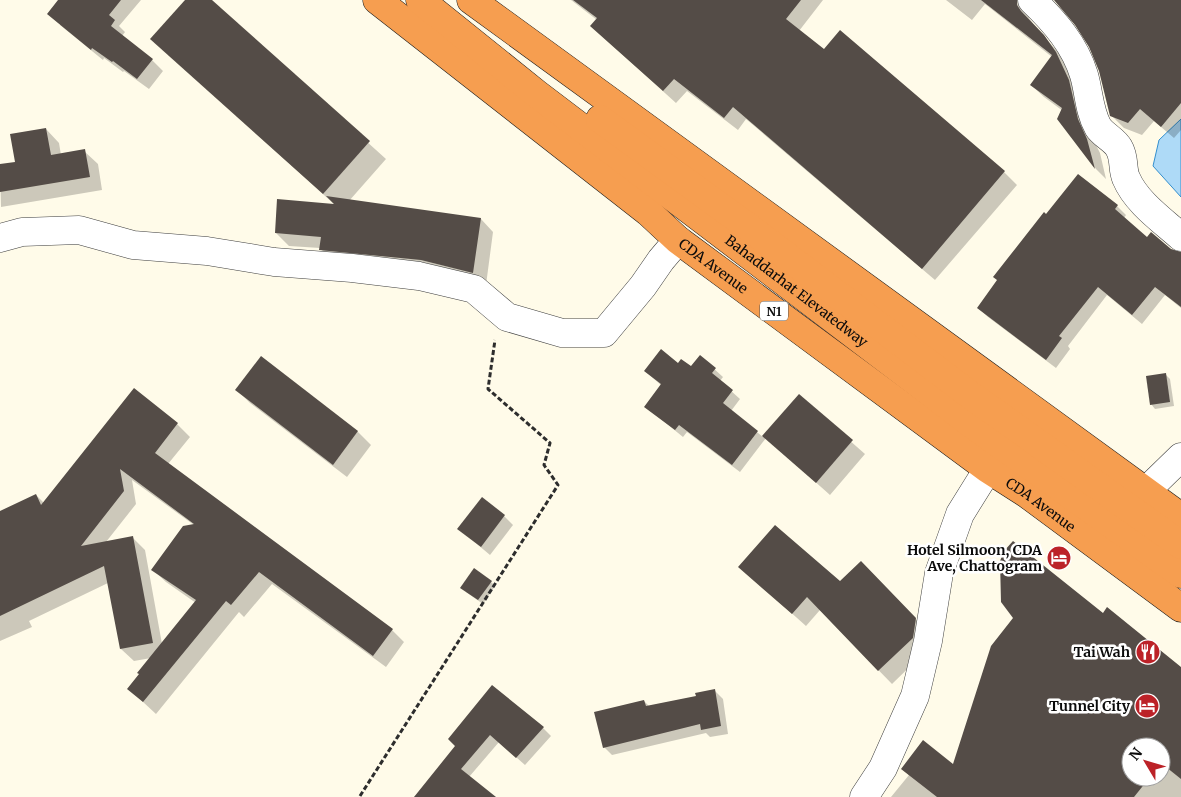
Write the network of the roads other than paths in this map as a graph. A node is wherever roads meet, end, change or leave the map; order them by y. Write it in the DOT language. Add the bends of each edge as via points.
graph roads {
  1 [pos="377,0"];
  2 [pos="420,0"];
  3 [pos="446,0"];
  4 [pos="471,0"];
  5 [pos="503,0"];
  6 [pos="1032,0"];
  7 [pos="1181,237"];
  8 [pos="0,238"];
  9 [pos="678,240"];
  10 [pos="1092,453"];
  11 [pos="1181,457"];
  12 [pos="988,469"];
  13 [pos="1145,492"];
  14 [pos="1176,532"];
  15 [pos="1181,574"];
  16 [pos="1181,608"];
  17 [pos="864,797"];
  1 -- 9 [label="highway, CDA Avenue / N1" via="648,212"];
  2 -- 15 [label="highway, Bahaddarhat Elevatedway" via="537,94 973,426"];
  3 -- 14 [label="highway, Bahaddarhat Elevatedway" via="548,81 969,394"];
  4 -- 10 [label="highway"];
  5 -- 10 [label="highway"];
  6 -- 7 [label="street" via="1049,16 1074,51 1098,128 1119,148 1126,177 1136,195"];
  8 -- 9 [label="street" via="22,232 79,230 133,245 207,250 274,262 419,276 474,289 507,317 562,333 604,333"];
  9 -- 12 [label="highway, CDA Avenue / N1"];
  10 -- 13 [label="highway"];
  10 -- 14 [label="highway"];
  11 -- 13 [label="street"];
  12 -- 16 [label="highway, CDA Avenue / N1" via="1027,494"];
  12 -- 17 [label="street" via="960,514 940,573 914,696 883,768"];
  13 -- 14 [label="highway"];
}
